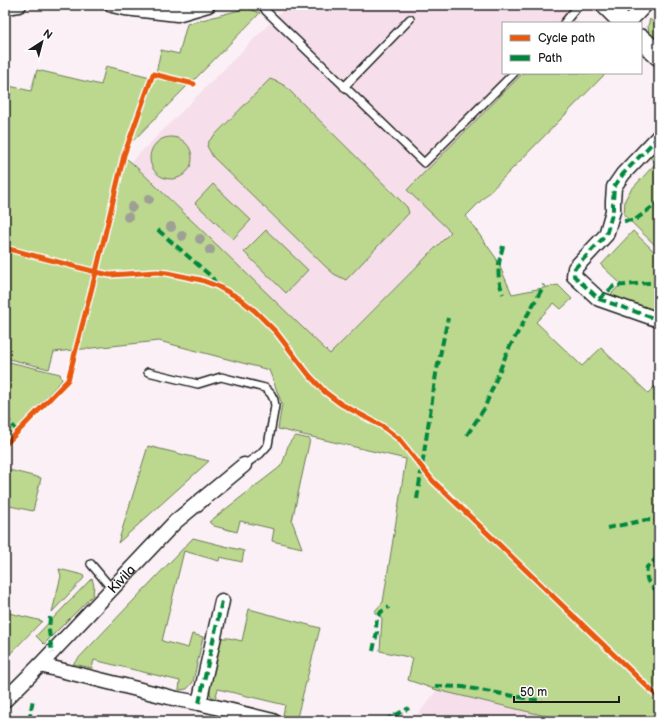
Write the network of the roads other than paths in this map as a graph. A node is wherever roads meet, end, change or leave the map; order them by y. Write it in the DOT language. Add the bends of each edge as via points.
graph roads {
  1 [pos="19,5"];
  2 [pos="112,5"];
  3 [pos="208,5"];
  4 [pos="262,5"];
  5 [pos="579,5"];
  6 [pos="606,5"];
  7 [pos="645,5"];
  8 [pos="5,7"];
  9 [pos="410,19"];
  10 [pos="565,22"];
  11 [pos="623,22"];
  12 [pos="629,22"];
  13 [pos="642,40"];
  14 [pos="659,56"];
  15 [pos="513,74"];
  16 [pos="344,86"];
  17 [pos="659,136"];
  18 [pos="659,320"];
  19 [pos="148,372"];
  20 [pos="244,465"];
  21 [pos="91,564"];
  22 [pos="112,589"];
  23 [pos="222,601"];
  24 [pos="40,665"];
  25 [pos="5,700"];
  26 [pos="199,703"];
  27 [pos="273,721"];
  1 -- 8 [label="street"];
  2 -- 3 [label="street" via="177,14"];
  4 -- 16 [label="lane"];
  5 -- 10 [label="lane"];
  6 -- 11 [label="street"];
  7 -- 12 [label="street"];
  9 -- 16 [label="lane"];
  13 -- 14 [label="street"];
  15 -- 16 [label="lane" via="424,163"];
  17 -- 18 [label="street" via="614,187 614,211 606,235 575,268 574,276 599,299"];
  19 -- 20 [label="lane" via="198,384 221,376 265,388 271,394 275,406 268,445"];
  20 -- 22 [label="street, Kivila" via="175,522"];
  21 -- 22 [label="lane"];
  22 -- 24 [label="street, Kivila"];
  23 -- 26 [label="street"];
  24 -- 25 [label="street, Kivila"];
  24 -- 26 [label="street"];
  26 -- 27 [label="street"];
}
